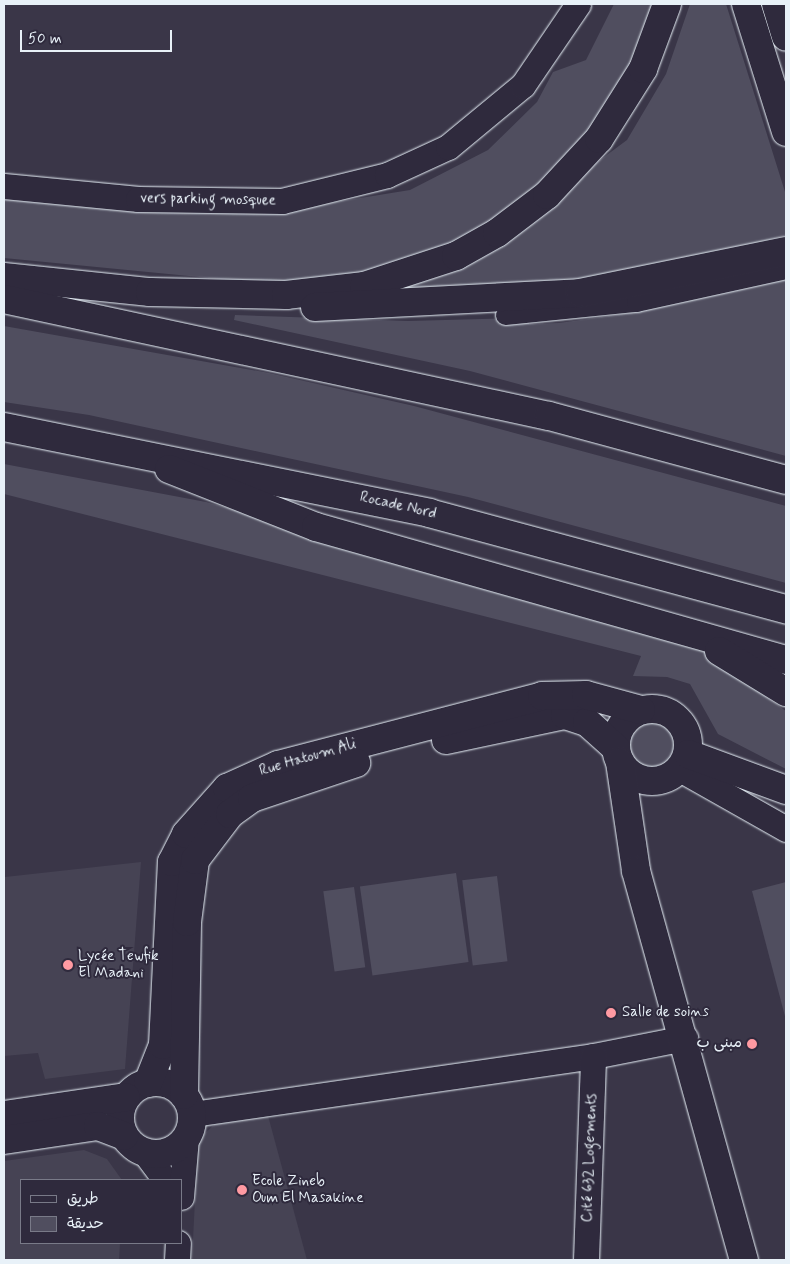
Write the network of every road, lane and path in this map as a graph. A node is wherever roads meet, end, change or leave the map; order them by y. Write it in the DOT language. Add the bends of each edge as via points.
graph roads {
  1 [pos="578,4"];
  2 [pos="667,4"];
  3 [pos="746,4"];
  4 [pos="776,4"];
  5 [pos="786,36"];
  6 [pos="786,132"];
  7 [pos="4,186"];
  8 [pos="778,262"];
  9 [pos="4,277"];
  10 [pos="150,292"];
  11 [pos="4,299"];
  12 [pos="505,315"];
  13 [pos="4,427"];
  14 [pos="127,449"];
  15 [pos="786,480"];
  16 [pos="786,608"];
  17 [pos="679,628"];
  18 [pos="786,660"];
  19 [pos="786,692"];
  20 [pos="641,710"];
  21 [pos="618,755"];
  22 [pos="678,767"];
  23 [pos="786,790"];
  24 [pos="786,829"];
  25 [pos="636,871"];
  26 [pos="685,1038"];
  27 [pos="594,1056"];
  28 [pos="137,1090"];
  29 [pos="4,1115"];
  30 [pos="187,1116"];
  31 [pos="4,1140"];
  32 [pos="134,1144"];
  33 [pos="164,1179"];
  34 [pos="182,1184"];
  35 [pos="178,1244"];
  36 [pos="177,1260"];
  37 [pos="586,1260"];
  38 [pos="744,1260"];
  1 -- 7 [label="street, vers parking mosquee" via="523,85 448,147 388,175 282,201 138,199"];
  2 -- 10 [label="main road" via="638,77 599,139 547,195 476,246 397,277 330,291"];
  3 -- 6 [label="main road"];
  4 -- 5 [label="main road"];
  8 -- 10 [label="main road" via="501,300 281,307"];
  8 -- 12 [label="street" via="636,302"];
  9 -- 10 [label="main road"];
  11 -- 15 [label="main road" via="549,416"];
  13 -- 14 [label="main road, Rocade Nord"];
  14 -- 16 [label="main road, Rocade Nord" via="429,513"];
  14 -- 17 [label="main road" via="220,491 316,527"];
  17 -- 18 [label="main road"];
  17 -- 19 [label="main road"];
  20 -- 21 [label="main road" via="622,724"];
  20 -- 22 [label="main road" via="667,711 678,718 689,741"];
  20 -- 28 [label="main road, Rue Hatoum Ali" via="586,695 542,696 278,765 227,788 186,834 172,862 163,1045"];
  21 -- 22 [label="main road" via="645,781"];
  21 -- 25 [label="main road"];
  21 -- 30 [label="main road, Rue Hatoum Ali" via="587,722 565,715 545,717 419,746 306,778 252,798 230,814 203,846 190,878"];
  22 -- 23 [label="main road"];
  22 -- 24 [label="street"];
  22 -- 25 [label="main road" via="644,808 637,829"];
  25 -- 26 [label="main road"];
  26 -- 27 [label="street"];
  26 -- 38 [label="main road"];
  27 -- 30 [label="street"];
  27 -- 37 [label="street, Cité 632 Logements"];
  28 -- 29 [label="main road"];
  28 -- 30 [label="main road" via="174,1086"];
  28 -- 32 [label="main road" via="120,1116"];
  30 -- 32 [label="main road" via="171,1151"];
  30 -- 34 [label="street"];
  31 -- 32 [label="main road" via="98,1126"];
  32 -- 33 [label="street"];
  35 -- 36 [label="street"];
}
